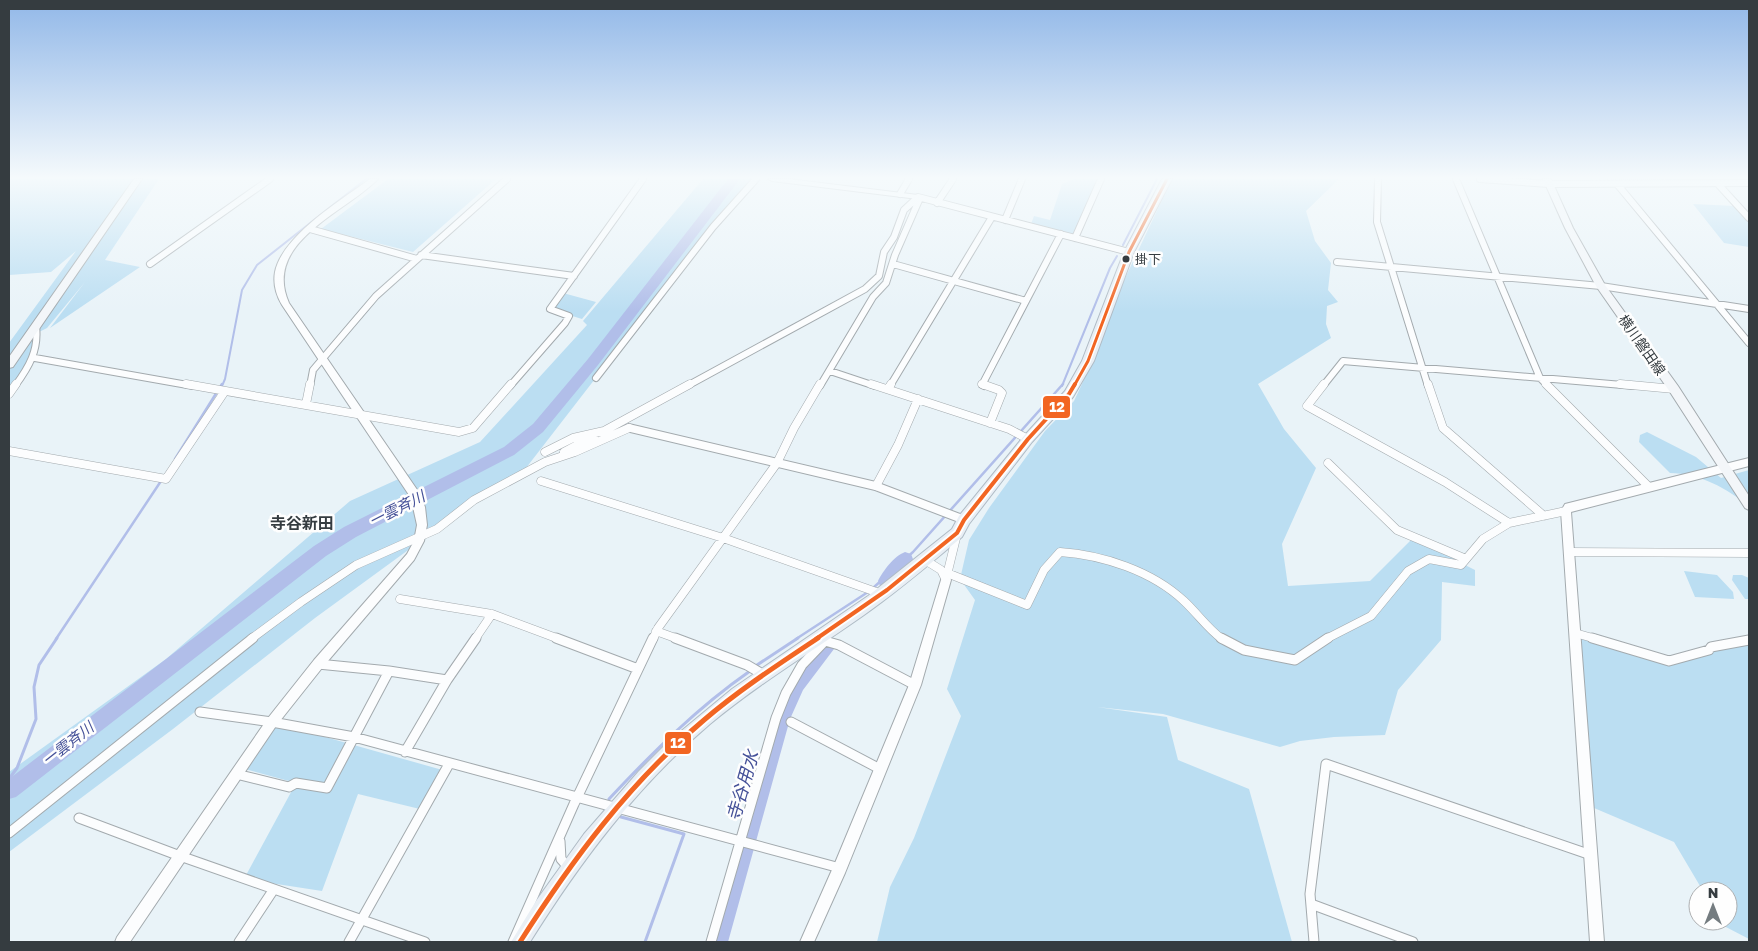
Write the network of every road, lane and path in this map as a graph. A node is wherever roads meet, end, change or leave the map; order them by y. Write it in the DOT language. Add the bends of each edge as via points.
graph roads {
  1 [pos="107,223"];
  2 [pos="207,223"];
  3 [pos="317,223"];
  4 [pos="457,223"];
  5 [pos="611,223"];
  6 [pos="716,223"];
  7 [pos="899,223"];
  8 [pos="909,223"];
  9 [pos="988,223"];
  10 [pos="1019,223"];
  11 [pos="1081,223"];
  12 [pos="1145,223"];
  13 [pos="1377,223"];
  14 [pos="1475,223"];
  15 [pos="1567,223"];
  16 [pos="1650,223"];
  17 [pos="310,229"];
  18 [pos="1061,234"];
  19 [pos="1075,238"];
  20 [pos="1130,252"];
  21 [pos="419,257"];
  22 [pos="1337,262"];
  23 [pos="150,264"];
  24 [pos="892,264"];
  25 [pos="1392,268"];
  26 [pos="574,276"];
  27 [pos="1498,277"];
  28 [pos="952,280"];
  29 [pos="1601,286"];
  30 [pos="1026,301"];
  31 [pos="1717,304"];
  32 [pos="1749,309"];
  33 [pos="36,326"];
  34 [pos="1749,343"];
  35 [pos="35,358"];
  36 [pos="322,358"];
  37 [pos="9,364"];
  38 [pos="1423,367"];
  39 [pos="830,371"];
  40 [pos="596,378"];
  41 [pos="1540,378"];
  42 [pos="888,389"];
  43 [pos="1674,389"];
  44 [pos="224,390"];
  45 [pos="9,394"];
  46 [pos="918,399"];
  47 [pos="306,404"];
  48 [pos="360,414"];
  49 [pos="990,423"];
  50 [pos="629,428"];
  51 [pos="604,431"];
  52 [pos="1028,439"];
  53 [pos="9,452"];
  54 [pos="545,452"];
  55 [pos="545,462"];
  56 [pos="1749,462"];
  57 [pos="777,463"];
  58 [pos="1328,463"];
  59 [pos="1725,468"];
  60 [pos="541,481"];
  61 [pos="876,486"];
  62 [pos="1649,487"];
  63 [pos="1749,504"];
  64 [pos="1566,511"];
  65 [pos="1544,516"];
  66 [pos="964,520"];
  67 [pos="1509,524"];
  68 [pos="957,533"];
  69 [pos="421,536"];
  70 [pos="723,538"];
  71 [pos="1569,552"];
  72 [pos="1749,553"];
  73 [pos="1466,559"];
  74 [pos="925,560"];
  75 [pos="946,577"];
  76 [pos="882,594"];
  77 [pos="400,599"];
  78 [pos="492,614"];
  79 [pos="656,631"];
  80 [pos="1575,633"];
  81 [pos="823,639"];
  82 [pos="1748,642"];
  83 [pos="318,664"];
  84 [pos="638,669"];
  85 [pos="389,671"];
  86 [pos="764,675"];
  87 [pos="447,680"];
  88 [pos="914,685"];
  89 [pos="200,712"];
  90 [pos="272,722"];
  91 [pos="791,722"];
  92 [pos="354,737"];
  93 [pos="405,752"];
  94 [pos="450,764"];
  95 [pos="880,769"];
  96 [pos="236,774"];
  97 [pos="577,798"];
  98 [pos="616,807"];
  99 [pos="79,818"];
  100 [pos="9,833"];
  101 [pos="561,834"];
  102 [pos="740,842"];
  103 [pos="1591,855"];
  104 [pos="180,856"];
  105 [pos="569,868"];
  106 [pos="840,868"];
  107 [pos="274,889"];
  108 [pos="1311,904"];
  109 [pos="361,921"];
  110 [pos="122,942"];
  111 [pos="238,942"];
  112 [pos="349,942"];
  113 [pos="425,942"];
  114 [pos="513,942"];
  115 [pos="520,942"];
  116 [pos="711,942"];
  117 [pos="807,942"];
  118 [pos="1314,942"];
  119 [pos="1413,942"];
  120 [pos="1597,942"];
  1 -- 33 [label="main road"];
  2 -- 23 [label="street"];
  3 -- 17 [label="street"];
  4 -- 21 [label="street"];
  5 -- 26 [label="street"];
  6 -- 40 [label="street"];
  7 -- 51 [label="street" via="884,252 879,276 865,289"];
  8 -- 24 [label="street"];
  9 -- 28 [label="street"];
  10 -- 18 [label="street"];
  11 -- 19 [label="street"];
  12 -- 20 [label="main road"];
  13 -- 25 [label="street"];
  14 -- 27 [label="street"];
  15 -- 29 [label="main road, 横川磐田線"];
  16 -- 31 [label="street"];
  17 -- 21 [label="street"];
  17 -- 36 [label="street" via="284,257 278,288"];
  18 -- 19 [label="street"];
  18 -- 30 [label="street"];
  19 -- 20 [label="street"];
  20 -- 52 [label="main road" via="1088,361 1069,394"];
  21 -- 26 [label="street"];
  21 -- 36 [label="street" via="376,296"];
  22 -- 25 [label="street"];
  24 -- 28 [label="street"];
  24 -- 39 [label="street" via="886,283 873,297"];
  25 -- 27 [label="street"];
  25 -- 38 [label="street"];
  26 -- 48 [label="street" via="550,309 569,316 473,428 459,432"];
  27 -- 29 [label="street"];
  27 -- 41 [label="street"];
  28 -- 30 [label="street"];
  28 -- 42 [label="street"];
  29 -- 31 [label="street"];
  29 -- 43 [label="main road, 横川磐田線"];
  30 -- 49 [label="street" via="982,385 1002,393"];
  31 -- 32 [label="street"];
  31 -- 34 [label="street"];
  33 -- 35 [label="street"];
  33 -- 37 [label="main road"];
  35 -- 44 [label="street"];
  35 -- 45 [label="street"];
  36 -- 47 [label="street" via="314,370"];
  36 -- 48 [label="street"];
  38 -- 41 [label="street"];
  38 -- 65 [label="street" via="1443,428"];
  38 -- 67 [label="street" via="1342,361 1307,406 1445,482"];
  39 -- 42 [label="street"];
  39 -- 57 [label="street" via="794,428"];
  41 -- 43 [label="street"];
  41 -- 62 [label="street"];
  42 -- 46 [label="street"];
  43 -- 59 [label="main road, 横川磐田線"];
  44 -- 47 [label="street"];
  44 -- 53 [label="street" via="166,479"];
  46 -- 49 [label="street"];
  46 -- 61 [label="street"];
  47 -- 48 [label="street"];
  48 -- 69 [label="street" via="416,497 423,521"];
  49 -- 52 [label="street"];
  50 -- 55 [label="street"];
  50 -- 57 [label="street"];
  51 -- 54 [label="street" via="573,438"];
  51 -- 55 [label="street"];
  52 -- 66 [label="main road"];
  55 -- 69 [label="street" via="474,500 451,520"];
  56 -- 59 [label="street"];
  57 -- 61 [label="street"];
  57 -- 70 [label="street"];
  58 -- 73 [label="street" via="1397,530"];
  59 -- 62 [label="street"];
  59 -- 63 [label="main road, 横川磐田線"];
  60 -- 70 [label="street"];
  61 -- 66 [label="street"];
  62 -- 64 [label="street" via="1569,507"];
  64 -- 65 [label="street"];
  64 -- 71 [label="street"];
  65 -- 67 [label="street"];
  66 -- 68 [label="main road"];
  67 -- 73 [label="street" via="1483,539"];
  68 -- 74 [label="main road"];
  68 -- 75 [label="street"];
  69 -- 83 [label="street" via="404,566"];
  69 -- 100 [label="street" via="356,565 300,602"];
  70 -- 76 [label="street"];
  70 -- 79 [label="street"];
  71 -- 72 [label="street"];
  71 -- 80 [label="street"];
  73 -- 75 [label="street" via="1461,565 1429,559 1408,571 1371,616 1336,633 1295,660 1230,644 1215,634 1178,596 1153,580 1072,552 1060,552 1050,561 1027,605"];
  74 -- 75 [label="street"];
  74 -- 76 [label="main road"];
  75 -- 88 [label="street"];
  76 -- 81 [label="main road"];
  77 -- 78 [label="street"];
  78 -- 84 [label="street"];
  78 -- 87 [label="street"];
  79 -- 84 [label="street"];
  79 -- 86 [label="street" via="747,665"];
  80 -- 82 [label="street" via="1669,661 1711,648"];
  80 -- 103 [label="street"];
  81 -- 86 [label="main road"];
  81 -- 88 [label="street"];
  81 -- 102 [label="street" via="802,665 776,718"];
  83 -- 85 [label="street"];
  83 -- 90 [label="street"];
  84 -- 97 [label="street"];
  85 -- 87 [label="street"];
  85 -- 92 [label="street"];
  86 -- 98 [label="main road" via="736,694 678,744"];
  87 -- 93 [label="street"];
  88 -- 95 [label="street"];
  89 -- 90 [label="street"];
  90 -- 92 [label="street"];
  90 -- 96 [label="street"];
  91 -- 95 [label="street"];
  92 -- 93 [label="street"];
  92 -- 96 [label="street" via="327,788 296,782 289,787"];
  93 -- 94 [label="street"];
  94 -- 97 [label="street"];
  94 -- 109 [label="street"];
  95 -- 106 [label="street"];
  96 -- 104 [label="street"];
  97 -- 98 [label="street"];
  97 -- 101 [label="street"];
  98 -- 102 [label="street"];
  98 -- 105 [label="main road"];
  99 -- 104 [label="street"];
  101 -- 105 [label="street" via="561,859"];
  101 -- 114 [label="street"];
  102 -- 106 [label="street"];
  102 -- 116 [label="street"];
  103 -- 108 [label="street" via="1326,764"];
  103 -- 120 [label="street"];
  104 -- 107 [label="street"];
  104 -- 110 [label="street"];
  105 -- 115 [label="main road"];
  106 -- 117 [label="street"];
  107 -- 109 [label="street"];
  107 -- 111 [label="street"];
  108 -- 118 [label="street"];
  108 -- 119 [label="street"];
  109 -- 112 [label="street"];
  109 -- 113 [label="street"];
}
